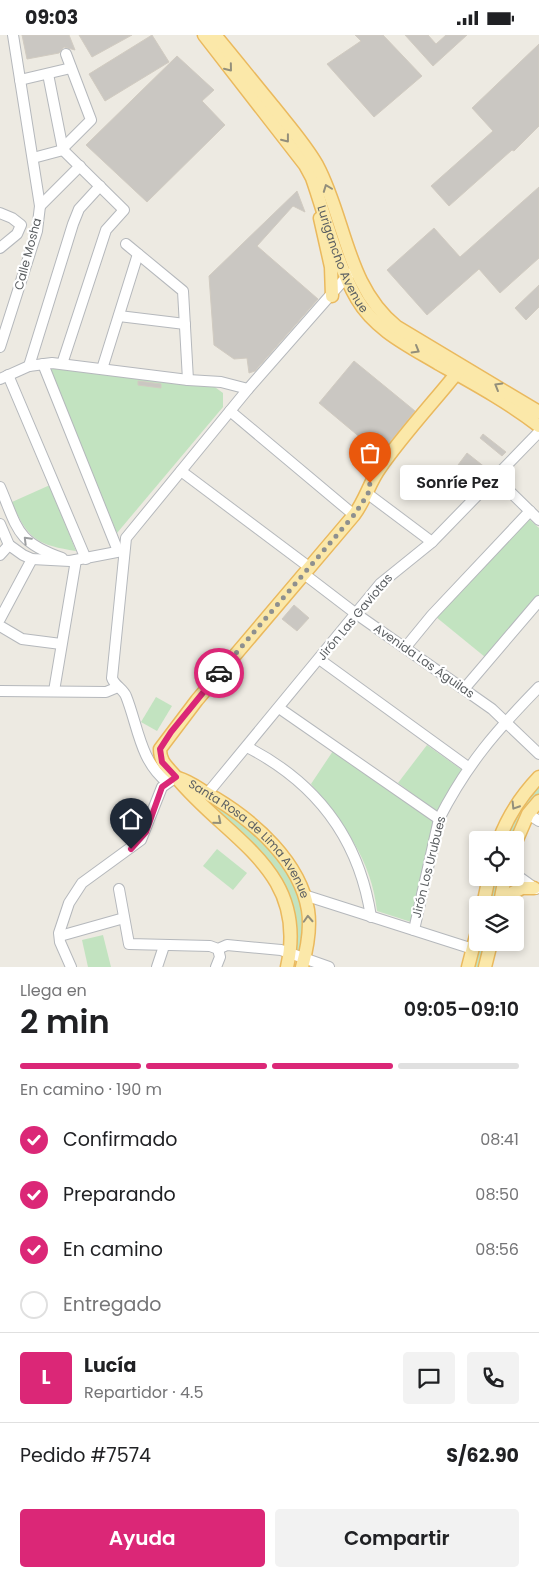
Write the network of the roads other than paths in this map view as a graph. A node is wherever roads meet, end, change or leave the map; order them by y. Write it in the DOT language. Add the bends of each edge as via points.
graph roads {
  1 [pos="12,35"];
  2 [pos="204,35"];
  3 [pos="216,35"];
  4 [pos="66,54"];
  5 [pos="71,68"];
  6 [pos="48,73"];
  7 [pos="20,80"];
  8 [pos="260,97"];
  9 [pos="63,149"];
  10 [pos="33,157"];
  11 [pos="80,166"];
  12 [pos="100,186"];
  13 [pos="321,203"];
  14 [pos="40,206"];
  15 [pos="0,213"];
  16 [pos="126,244"];
  17 [pos="0,248"];
  18 [pos="138,254"];
  19 [pos="350,272"];
  20 [pos="332,296"];
  21 [pos="119,316"];
  22 [pos="185,324"];
  23 [pos="0,347"];
  24 [pos="62,363"];
  25 [pos="43,364"];
  26 [pos="29,366"];
  27 [pos="102,369"];
  28 [pos="456,374"];
  29 [pos="4,377"];
  30 [pos="188,380"];
  31 [pos="248,389"];
  32 [pos="230,411"];
  33 [pos="539,412"];
  34 [pos="539,426"];
  35 [pos="539,432"];
  36 [pos="181,471"];
  37 [pos="495,477"];
  38 [pos="0,487"];
  39 [pos="368,494"];
  40 [pos="530,511"];
  41 [pos="354,515"];
  42 [pos="539,520"];
  43 [pos="0,524"];
  44 [pos="432,542"];
  45 [pos="9,545"];
  46 [pos="121,551"];
  47 [pos="0,555"];
  48 [pos="32,559"];
  49 [pos="78,560"];
  50 [pos="307,571"];
  51 [pos="539,601"];
  52 [pos="355,613"];
  53 [pos="1,627"];
  54 [pos="61,644"];
  55 [pos="405,648"];
  56 [pos="319,659"];
  57 [pos="118,687"];
  58 [pos="539,687"];
  59 [pos="464,689"];
  60 [pos="0,691"];
  61 [pos="54,691"];
  62 [pos="279,708"];
  63 [pos="506,721"];
  64 [pos="247,747"];
  65 [pos="539,754"];
  66 [pos="468,767"];
  67 [pos="539,777"];
  68 [pos="172,779"];
  69 [pos="207,794"];
  70 [pos="539,801"];
  71 [pos="439,819"];
  72 [pos="535,819"];
  73 [pos="503,831"];
  74 [pos="524,833"];
  75 [pos="524,880"];
  76 [pos="119,889"];
  77 [pos="537,889"];
  78 [pos="304,895"];
  79 [pos="509,896"];
  80 [pos="371,917"];
  81 [pos="124,918"];
  82 [pos="414,930"];
  83 [pos="60,936"];
  84 [pos="164,946"];
  85 [pos="469,948"];
  86 [pos="218,949"];
  87 [pos="472,951"];
  88 [pos="489,951"];
  89 [pos="288,961"];
  90 [pos="303,963"];
  91 [pos="71,967"];
  92 [pos="156,967"];
  93 [pos="216,967"];
  94 [pos="329,967"];
  95 [pos="468,967"];
  96 [pos="485,967"];
  1 -- 7 [label="street, Calle Mosha"];
  2 -- 8 [label="main road, Lurigancho Avenue, one-way"];
  3 -- 8 [label="main road, Lurigancho Avenue"];
  4 -- 5 [label="street"];
  5 -- 6 [label="street"];
  5 -- 9 [label="street" via="92,120"];
  6 -- 7 [label="street"];
  6 -- 9 [label="street"];
  7 -- 10 [label="street, Calle Mosha"];
  8 -- 13 [label="main road, Lurigancho Avenue, one-way" via="305,165"];
  19 -- 8 [label="main road, Lurigancho Avenue, one-way" via="326,185 316,163"];
  9 -- 10 [label="street"];
  9 -- 11 [label="street"];
  10 -- 14 [label="street, Calle Mosha"];
  11 -- 12 [label="street"];
  11 -- 14 [label="street"];
  12 -- 24 [label="street" via="124,210 106,231"];
  12 -- 26 [label="street" via="79,209"];
  13 -- 19 [label="main road, Lurigancho Avenue"];
  13 -- 20 [label="main road" via="320,225 331,267"];
  14 -- 23 [label="street, Calle Mosha" via="37,231"];
  15 -- 17 [label="street" via="21,225 17,234"];
  16 -- 18 [label="street"];
  18 -- 21 [label="street"];
  18 -- 22 [label="street" via="183,291"];
  19 -- 20 [label="street"];
  19 -- 28 [label="main road, Lurigancho Avenue, one-way" via="362,307 384,329"];
  33 -- 19 [label="main road, Lurigancho Avenue, one-way" via="397,327"];
  20 -- 31 [label="street"];
  21 -- 22 [label="street"];
  21 -- 27 [label="street"];
  22 -- 30 [label="street"];
  24 -- 25 [label="street"];
  24 -- 27 [label="street"];
  25 -- 26 [label="street"];
  25 -- 46 [label="street"];
  26 -- 29 [label="street"];
  27 -- 30 [label="street"];
  28 -- 34 [label="main road, Lurigancho Avenue"];
  28 -- 39 [label="main road" via="390,454 370,483"];
  29 -- 49 [label="street"];
  30 -- 31 [label="street" via="221,382"];
  31 -- 32 [label="street"];
  32 -- 36 [label="street"];
  32 -- 41 [label="street"];
  35 -- 37 [label="street, Jirón Las Gaviotas"];
  36 -- 46 [label="street" via="126,538"];
  36 -- 50 [label="street, Avenida Las Águilas"];
  37 -- 40 [label="street"];
  37 -- 44 [label="street, Jirón Las Gaviotas"];
  49 -- 38 [label="street, one-way" via="36,548 25,539"];
  39 -- 41 [label="main road"];
  39 -- 44 [label="street"];
  40 -- 42 [label="street"];
  40 -- 55 [label="street"];
  41 -- 50 [label="main road"];
  43 -- 45 [label="street"];
  44 -- 52 [label="street, Jirón Las Gaviotas" via="396,569"];
  45 -- 47 [label="street"];
  45 -- 48 [label="street"];
  46 -- 49 [label="street"];
  46 -- 57 [label="street" via="112,678"];
  48 -- 49 [label="street"];
  48 -- 53 [label="street"];
  49 -- 54 [label="street"];
  50 -- 52 [label="street, Avenida Las Águilas"];
  50 -- 68 [label="main road" via="160,749 162,762"];
  51 -- 59 [label="street"];
  52 -- 55 [label="street, Avenida Las Águilas"];
  52 -- 56 [label="street, Jirón Las Gaviotas"];
  53 -- 54 [label="street" via="22,639"];
  54 -- 61 [label="street"];
  55 -- 59 [label="street, Avenida Las Águilas"];
  56 -- 62 [label="street, Jirón Las Gaviotas"];
  56 -- 66 [label="street"];
  57 -- 61 [label="street" via="106,692"];
  57 -- 68 [label="street" via="126,697 148,760 156,773"];
  58 -- 63 [label="street, Jirón Los Urubues"];
  59 -- 63 [label="street, Avenida Las Águilas"];
  60 -- 61 [label="street"];
  62 -- 64 [label="street, Jirón Las Gaviotas"];
  62 -- 71 [label="street"];
  63 -- 65 [label="street, Avenida Las Águilas"];
  63 -- 66 [label="street, Jirón Los Urubues"];
  64 -- 69 [label="street, Jirón Las Gaviotas"];
  64 -- 80 [label="street" via="299,780 330,813 359,867"];
  66 -- 71 [label="street, Jirón Los Urubues"];
  67 -- 73 [label="main road, one-way" via="521,796"];
  68 -- 69 [label="main road, Santa Rosa de Lima Avenue"];
  68 -- 83 [label="street" via="162,787 141,840 93,874 76,891 64,915"];
  68 -- 89 [label="main road, Santa Rosa de Lima Avenue, one-way" via="260,858 275,880 288,912"];
  69 -- 78 [label="main road, Santa Rosa de Lima Avenue" via="240,815 270,842"];
  70 -- 72 [label="main road"];
  71 -- 82 [label="street, Jirón Los Urubues"];
  72 -- 74 [label="main road"];
  75 -- 77 [label="street"];
  76 -- 81 [label="street"];
  77 -- 79 [label="main road" via="522,888"];
  78 -- 80 [label="street"];
  90 -- 78 [label="main road, Santa Rosa de Lima Avenue, one-way" via="309,922"];
  80 -- 82 [label="street"];
  81 -- 83 [label="street"];
  81 -- 84 [label="street" via="129,944"];
  82 -- 85 [label="street"];
  83 -- 91 [label="street"];
  84 -- 86 [label="street" via="210,946"];
  84 -- 92 [label="street"];
  86 -- 89 [label="street" via="228,945 281,950"];
  86 -- 93 [label="street" via="220,957"];
  87 -- 95 [label="main road"];
  88 -- 96 [label="main road"];
  89 -- 90 [label="street"];
  90 -- 94 [label="street"];
}
